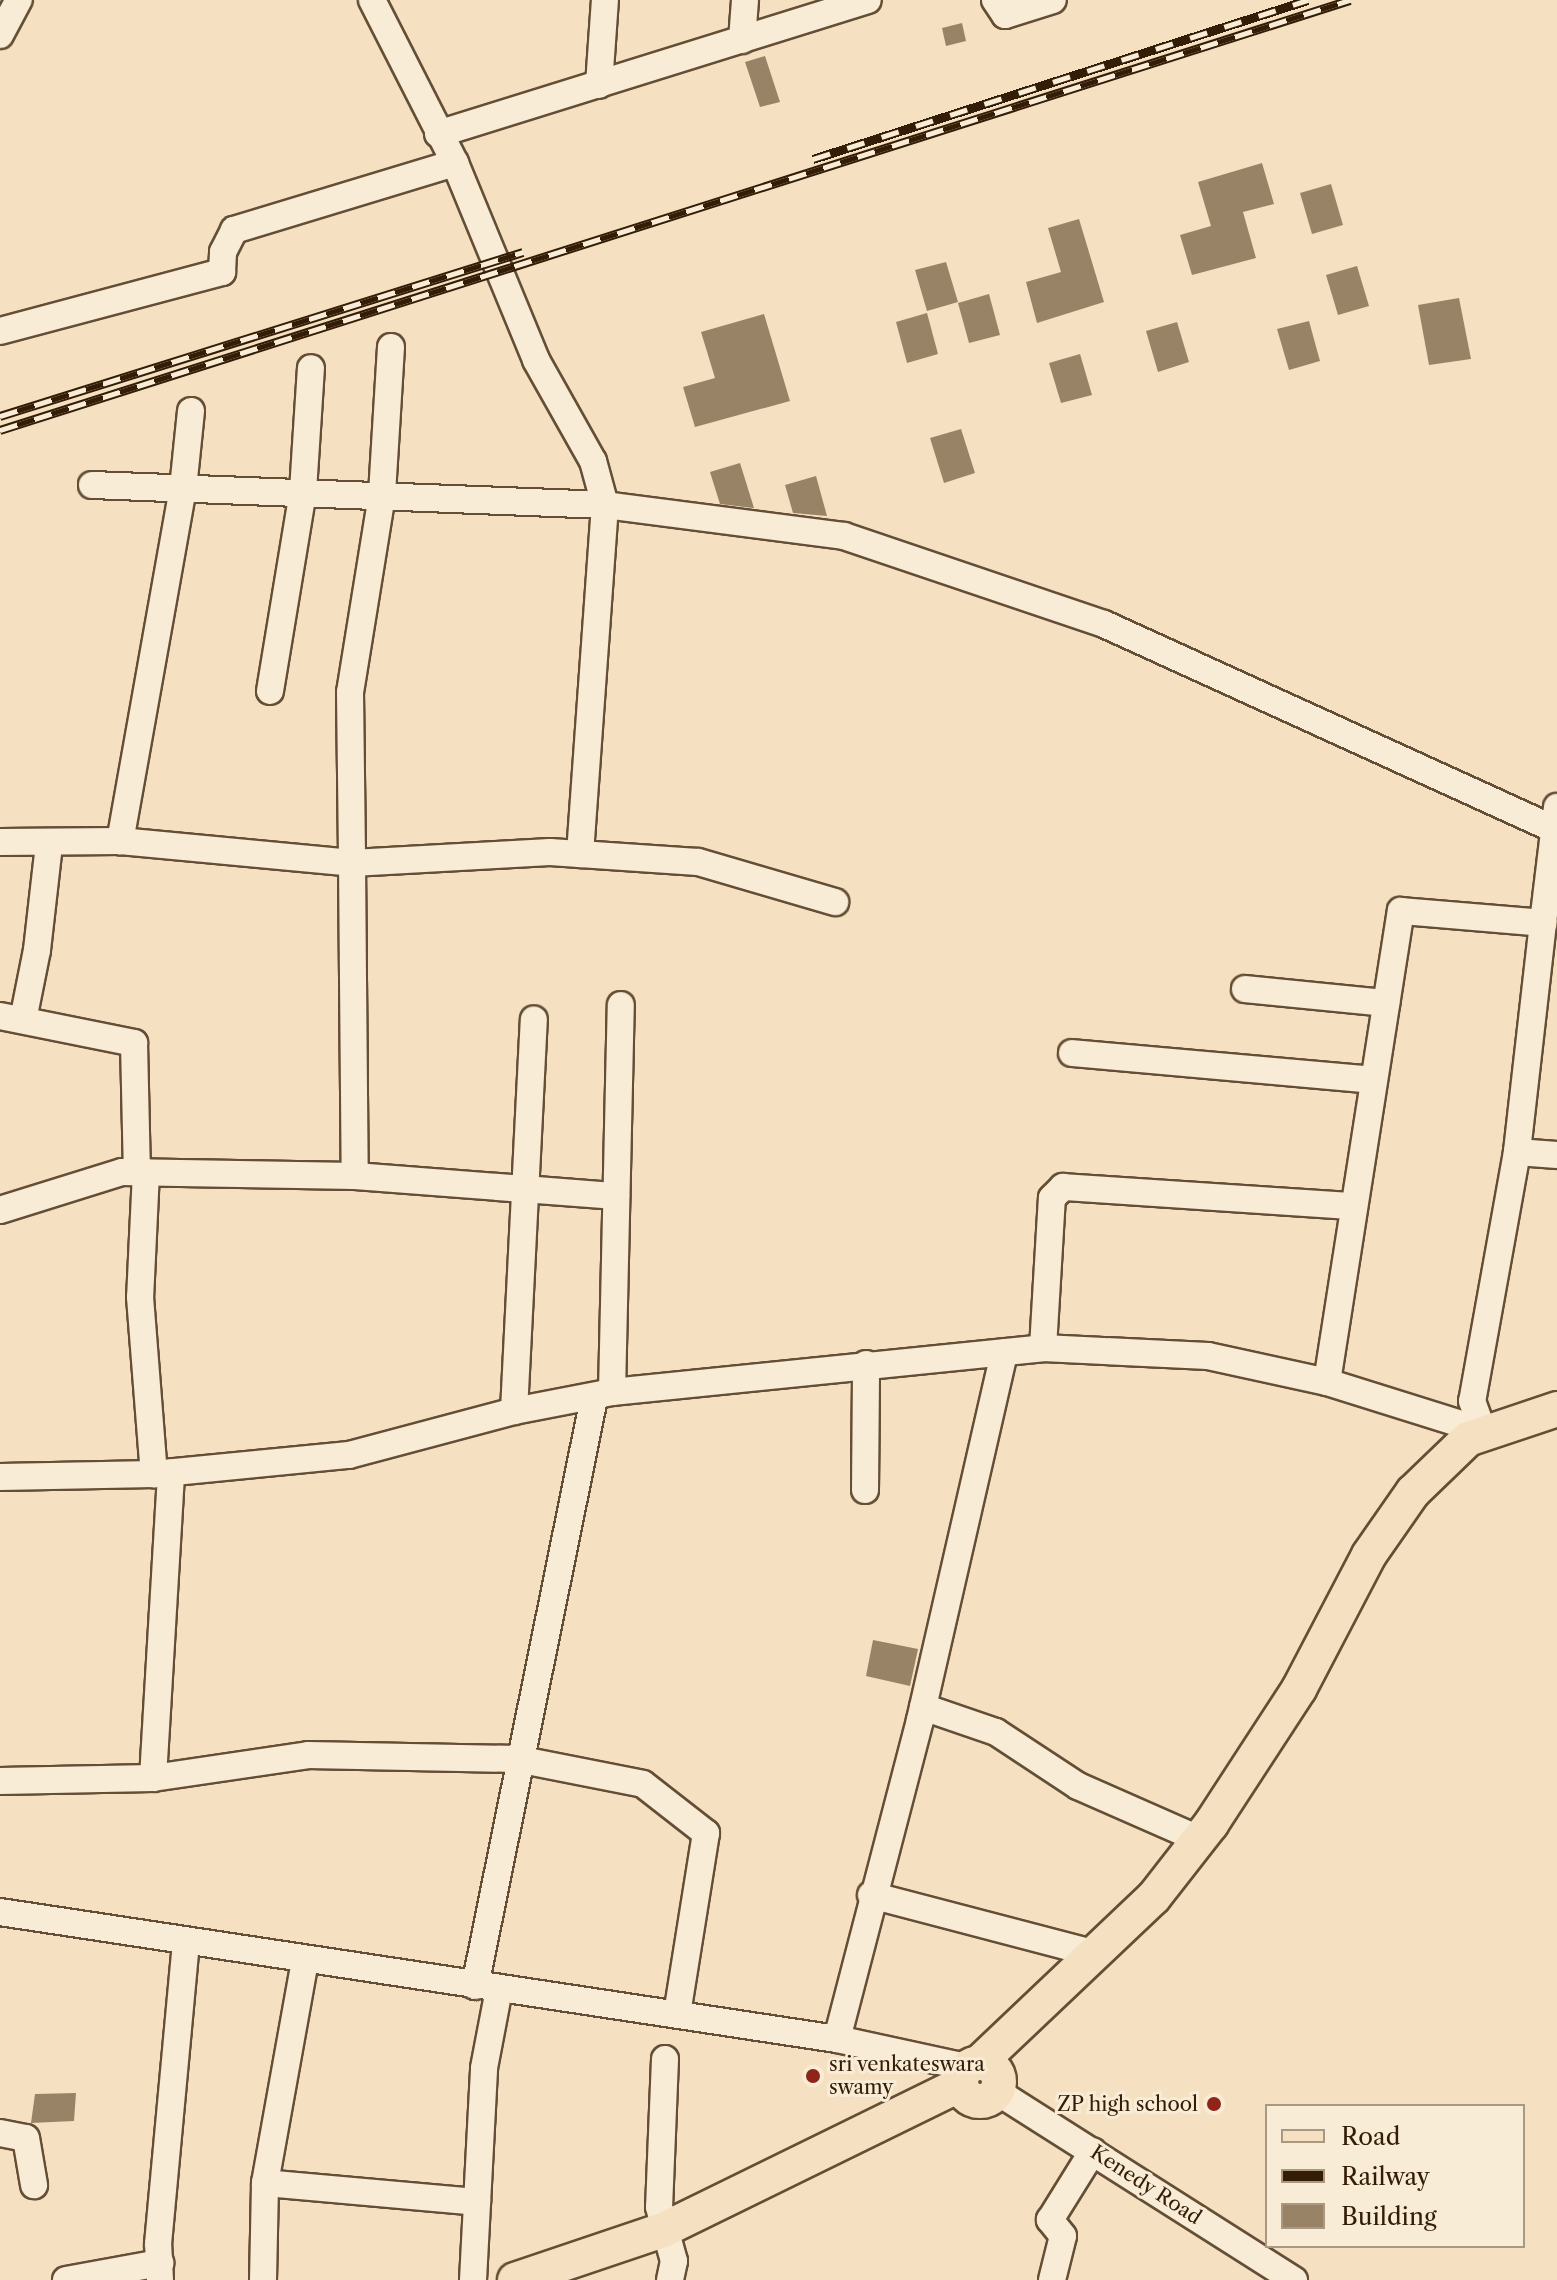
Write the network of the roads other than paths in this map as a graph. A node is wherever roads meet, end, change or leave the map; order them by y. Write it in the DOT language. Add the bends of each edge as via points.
graph roads {
  1 [pos="19,0"];
  2 [pos="372,0"];
  3 [pos="605,0"];
  4 [pos="745,0"];
  5 [pos="868,0"];
  6 [pos="995,0"];
  7 [pos="1053,0"];
  8 [pos="0,35"];
  9 [pos="742,40"];
  10 [pos="599,85"];
  11 [pos="438,134"];
  12 [pos="455,163"];
  13 [pos="0,331"];
  14 [pos="391,347"];
  15 [pos="311,368"];
  16 [pos="191,411"];
  17 [pos="92,485"];
  18 [pos="183,488"];
  19 [pos="303,491"];
  20 [pos="382,495"];
  21 [pos="605,505"];
  22 [pos="270,691"];
  23 [pos="1556,822"];
  24 [pos="120,841"];
  25 [pos="0,842"];
  26 [pos="49,845"];
  27 [pos="580,854"];
  28 [pos="352,863"];
  29 [pos="835,902"];
  30 [pos="1543,923"];
  31 [pos="1245,989"];
  32 [pos="1386,1003"];
  33 [pos="621,1005"];
  34 [pos="11,1018"];
  35 [pos="534,1020"];
  36 [pos="1072,1053"];
  37 [pos="1373,1080"];
  38 [pos="1517,1152"];
  39 [pos="1557,1155"];
  40 [pos="141,1172"];
  41 [pos="355,1176"];
  42 [pos="523,1192"];
  43 [pos="616,1196"];
  44 [pos="1352,1206"];
  45 [pos="0,1210"];
  46 [pos="1043,1348"];
  47 [pos="1004,1352"];
  48 [pos="866,1364"];
  49 [pos="1327,1382"];
  50 [pos="603,1395"];
  51 [pos="1557,1409"];
  52 [pos="514,1411"];
  53 [pos="1483,1431"];
  54 [pos="162,1473"];
  55 [pos="0,1477"];
  56 [pos="865,1490"];
  57 [pos="923,1707"];
  58 [pos="517,1759"];
  59 [pos="153,1778"];
  60 [pos="0,1781"];
  61 [pos="1199,1839"];
  62 [pos="871,1895"];
  63 [pos="0,1912"];
  64 [pos="186,1942"];
  65 [pos="1096,1954"];
  66 [pos="305,1961"];
  67 [pos="487,1987"];
  68 [pos="677,2015"];
  69 [pos="837,2039"];
  70 [pos="665,2059"];
  71 [pos="975,2081"];
  72 [pos="0,2133"];
  73 [pos="1093,2151"];
  74 [pos="265,2183"];
  75 [pos="34,2185"];
  76 [pos="477,2202"];
  77 [pos="668,2253"];
  78 [pos="160,2272"];
  79 [pos="66,2280"];
  80 [pos="263,2280"];
  81 [pos="473,2280"];
  82 [pos="515,2280"];
  83 [pos="589,2280"];
  84 [pos="1052,2280"];
  85 [pos="1294,2280"];
  1 -- 8 [label="street"];
  2 -- 11 [label="street"];
  3 -- 10 [label="street"];
  4 -- 9 [label="street"];
  5 -- 9 [label="street"];
  6 -- 7 [label="street" via="1005,15"];
  9 -- 10 [label="street"];
  10 -- 11 [label="street"];
  11 -- 12 [label="street"];
  12 -- 13 [label="street" via="234,230 223,252 222,272"];
  12 -- 21 [label="street" via="536,360 593,461"];
  14 -- 20 [label="street"];
  15 -- 19 [label="street"];
  16 -- 18 [label="street"];
  17 -- 18 [label="street"];
  18 -- 19 [label="street"];
  18 -- 24 [label="street"];
  19 -- 20 [label="street"];
  19 -- 22 [label="street"];
  20 -- 21 [label="street"];
  20 -- 28 [label="street" via="350,692"];
  21 -- 23 [label="street" via="844,536 1104,624"];
  21 -- 27 [label="street"];
  23 -- 30 [label="street"];
  24 -- 26 [label="street"];
  24 -- 28 [label="street"];
  25 -- 26 [label="street"];
  26 -- 34 [label="street"];
  27 -- 28 [label="street"];
  27 -- 29 [label="street" via="698,862"];
  28 -- 41 [label="street"];
  30 -- 32 [label="street" via="1401,911"];
  30 -- 38 [label="street"];
  31 -- 32 [label="street"];
  32 -- 37 [label="street"];
  33 -- 43 [label="street"];
  34 -- 40 [label="street" via="134,1043"];
  35 -- 42 [label="street"];
  36 -- 37 [label="street"];
  37 -- 44 [label="street"];
  38 -- 39 [label="street"];
  38 -- 53 [label="street" via="1472,1401"];
  40 -- 41 [label="street"];
  40 -- 45 [label="street" via="122,1172"];
  40 -- 54 [label="street" via="140,1297"];
  41 -- 42 [label="street"];
  42 -- 43 [label="street"];
  42 -- 52 [label="street"];
  43 -- 50 [label="street"];
  44 -- 46 [label="street" via="1063,1187 1052,1198"];
  44 -- 49 [label="street"];
  46 -- 47 [label="street"];
  46 -- 49 [label="street" via="1208,1356"];
  47 -- 48 [label="street"];
  47 -- 57 [label="street"];
  48 -- 50 [label="street"];
  48 -- 56 [label="street"];
  49 -- 53 [label="street"];
  50 -- 52 [label="street"];
  50 -- 58 [label="street"];
  51 -- 53 [label="main road"];
  52 -- 54 [label="street" via="349,1455"];
  53 -- 61 [label="main road" via="1453,1451 1404,1504 1369,1555 1299,1689"];
  54 -- 55 [label="street"];
  54 -- 59 [label="street"];
  57 -- 61 [label="street" via="996,1732 1101,1798"];
  57 -- 62 [label="street"];
  58 -- 59 [label="street" via="308,1755"];
  58 -- 67 [label="street"];
  58 -- 68 [label="street" via="643,1784 706,1833"];
  59 -- 60 [label="street"];
  61 -- 65 [label="main road" via="1154,1897"];
  62 -- 65 [label="street"];
  62 -- 69 [label="street"];
  63 -- 64 [label="street, Kenedy Road"];
  64 -- 66 [label="street, Kenedy Road"];
  64 -- 78 [label="street"];
  65 -- 71 [label="main road"];
  66 -- 67 [label="street, Kenedy Road"];
  66 -- 74 [label="street"];
  67 -- 68 [label="street, Kenedy Road"];
  67 -- 76 [label="street"];
  68 -- 69 [label="street, Kenedy Road"];
  69 -- 71 [label="street, Kenedy Road"];
  70 -- 77 [label="street"];
  71 -- 73 [label="street, Kenedy Road"];
  71 -- 77 [label="main road"];
  72 -- 75 [label="street" via="26,2138"];
  73 -- 84 [label="street" via="1050,2220 1063,2236"];
  73 -- 85 [label="street, Kenedy Road"];
  74 -- 76 [label="street"];
  74 -- 80 [label="street"];
  76 -- 81 [label="street"];
  77 -- 82 [label="main road"];
  77 -- 83 [label="main road"];
  78 -- 79 [label="street"];
}
